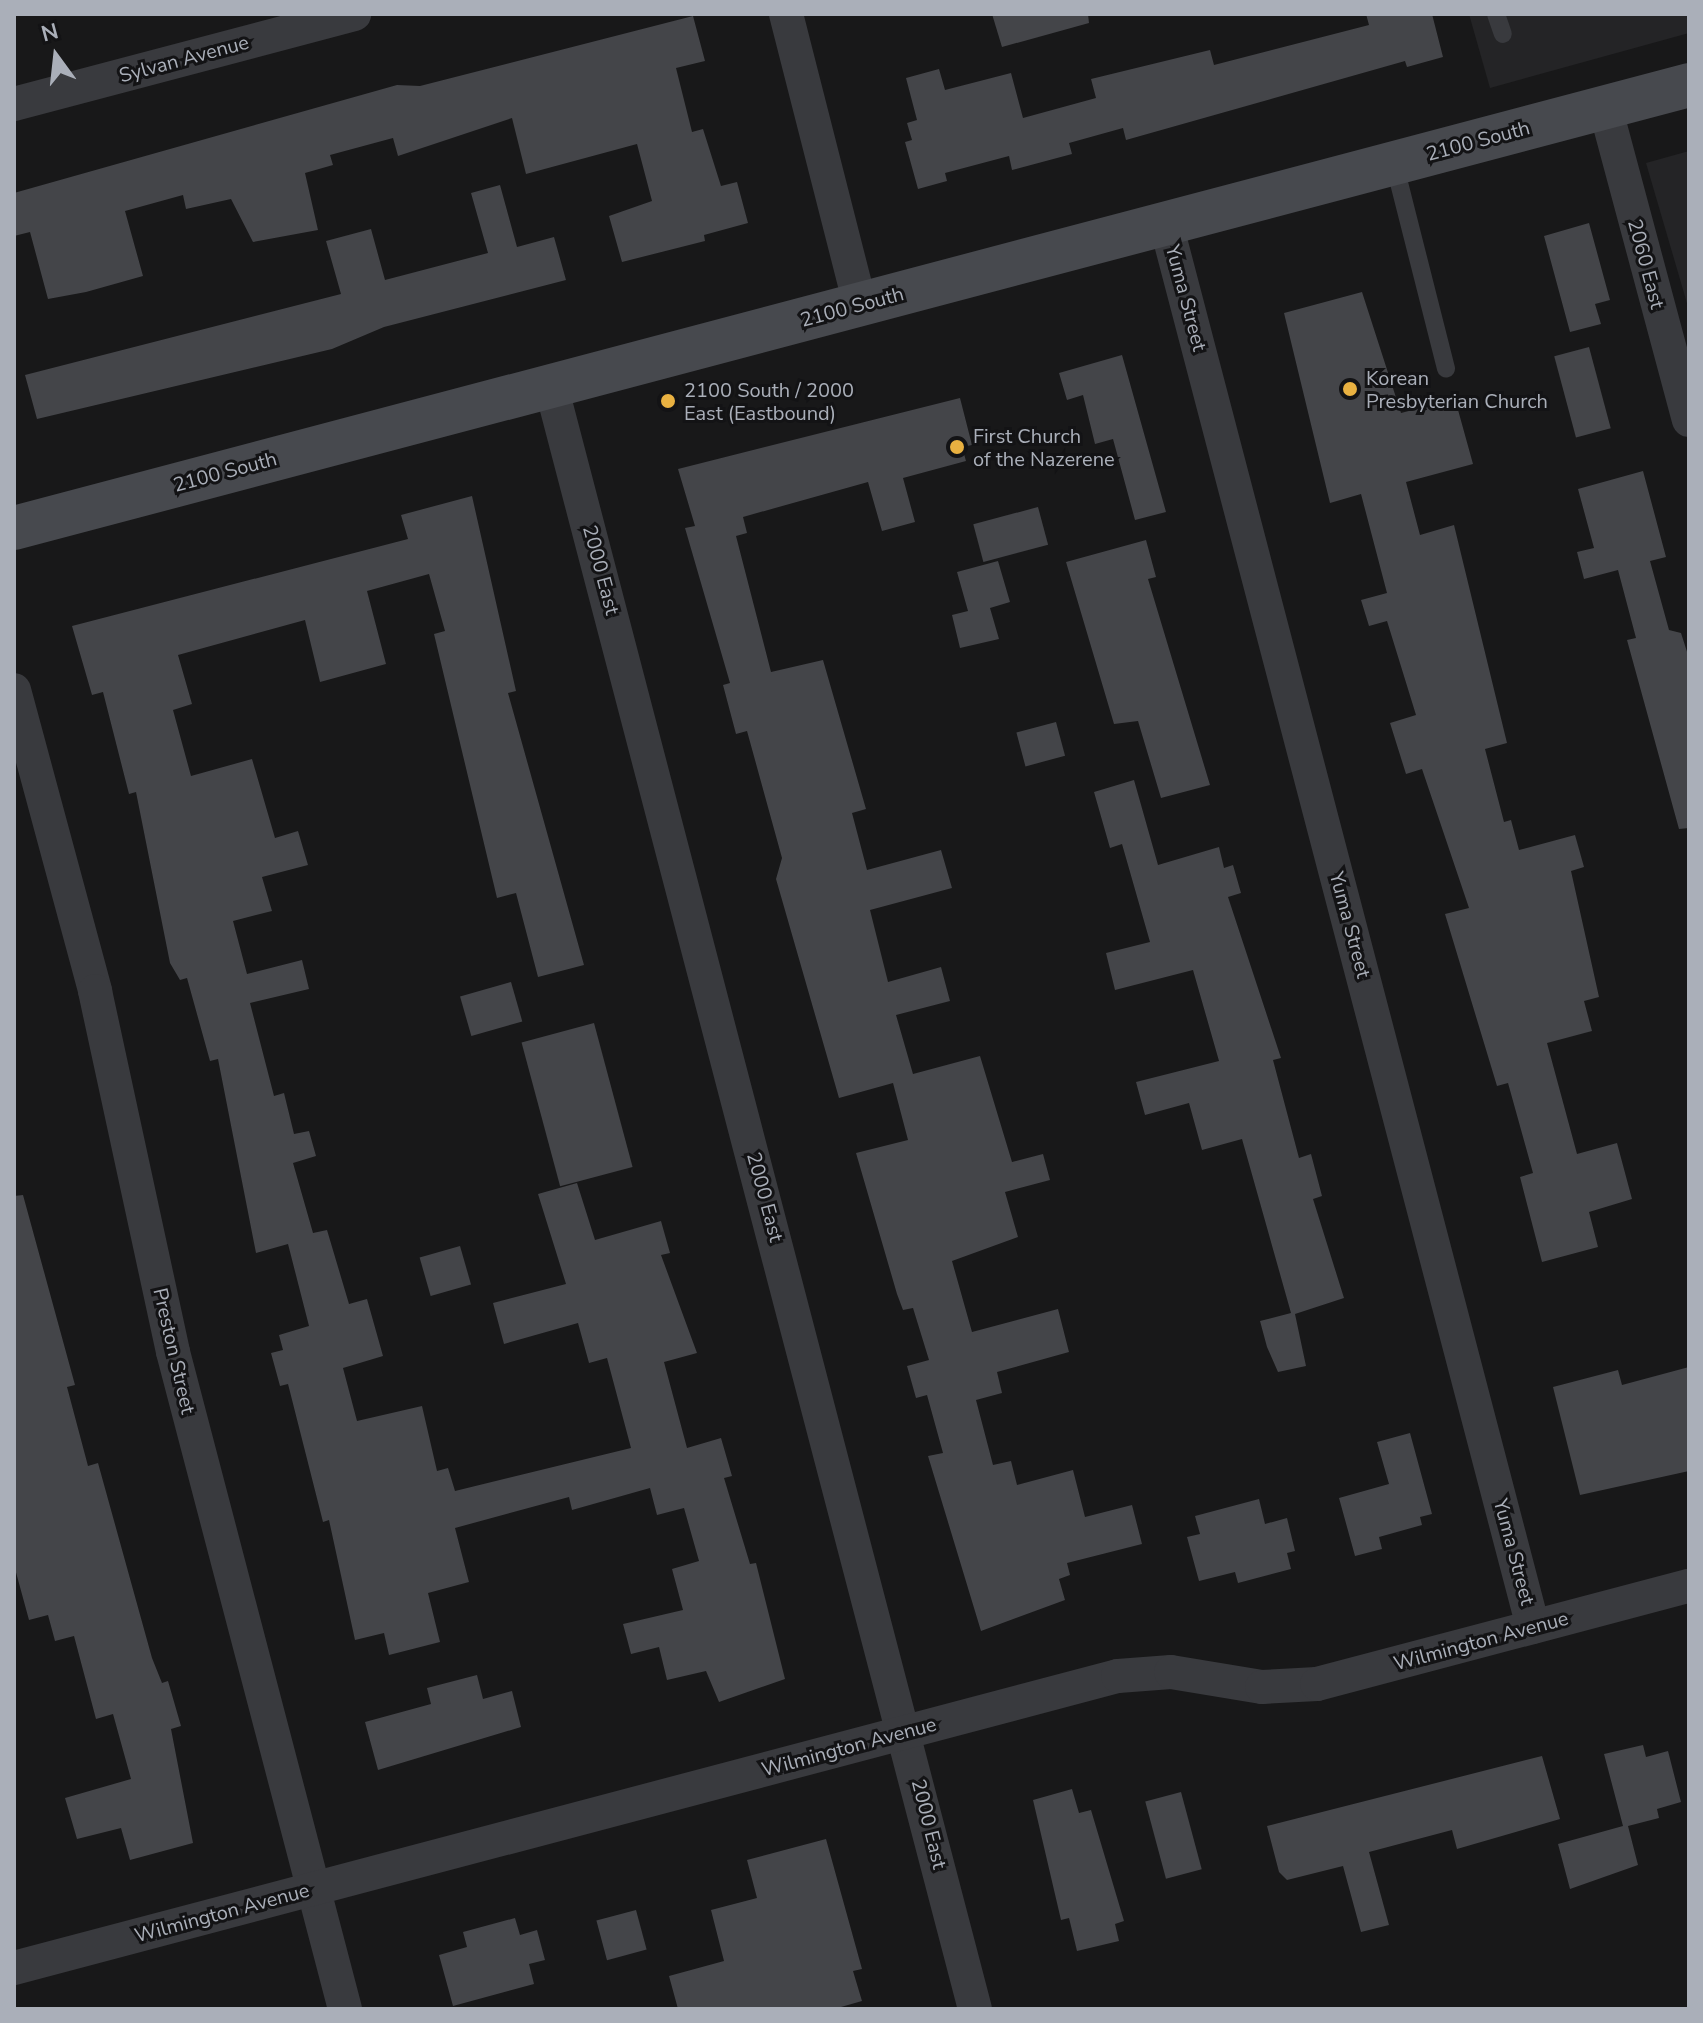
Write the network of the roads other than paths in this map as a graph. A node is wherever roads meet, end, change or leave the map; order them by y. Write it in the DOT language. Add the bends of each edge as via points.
graph roads {
  1 [pos="354,14"];
  2 [pos="786,14"];
  3 [pos="1496,14"];
  4 [pos="1503,34"];
  5 [pos="1689,85"];
  6 [pos="14,104"];
  7 [pos="1605,107"];
  8 [pos="1394,163"];
  9 [pos="1166,224"];
  10 [pos="860,304"];
  11 [pos="1446,369"];
  12 [pos="551,386"];
  13 [pos="1689,420"];
  14 [pos="14,528"];
  15 [pos="14,690"];
  16 [pos="1689,1586"];
  17 [pos="1533,1627"];
  18 [pos="906,1732"];
  19 [pos="314,1888"];
  20 [pos="14,1968"];
  21 [pos="345,2009"];
  22 [pos="975,2009"];
  1 -- 6 [label="street, Sylvan Avenue"];
  2 -- 10 [label="street"];
  3 -- 4 [label="lane"];
  5 -- 7 [label="main road, 2100 South"];
  7 -- 8 [label="main road, 2100 South"];
  7 -- 13 [label="street, 2060 East"];
  8 -- 9 [label="main road, 2100 South"];
  8 -- 11 [label="lane"];
  9 -- 10 [label="main road, 2100 South"];
  9 -- 17 [label="street, Yuma Street"];
  10 -- 12 [label="main road, 2100 South"];
  12 -- 14 [label="main road, 2100 South"];
  12 -- 18 [label="street, 2000 East"];
  15 -- 19 [label="street, Preston Street" via="95,991 173,1352"];
  16 -- 17 [label="street, Wilmington Avenue"];
  17 -- 18 [label="street, Wilmington Avenue" via="1317,1684 1262,1687 1171,1672 1118,1676"];
  18 -- 19 [label="street, Wilmington Avenue"];
  18 -- 22 [label="street, 2000 East"];
  19 -- 20 [label="street, Wilmington Avenue"];
  19 -- 21 [label="street, Preston Street"];
}
